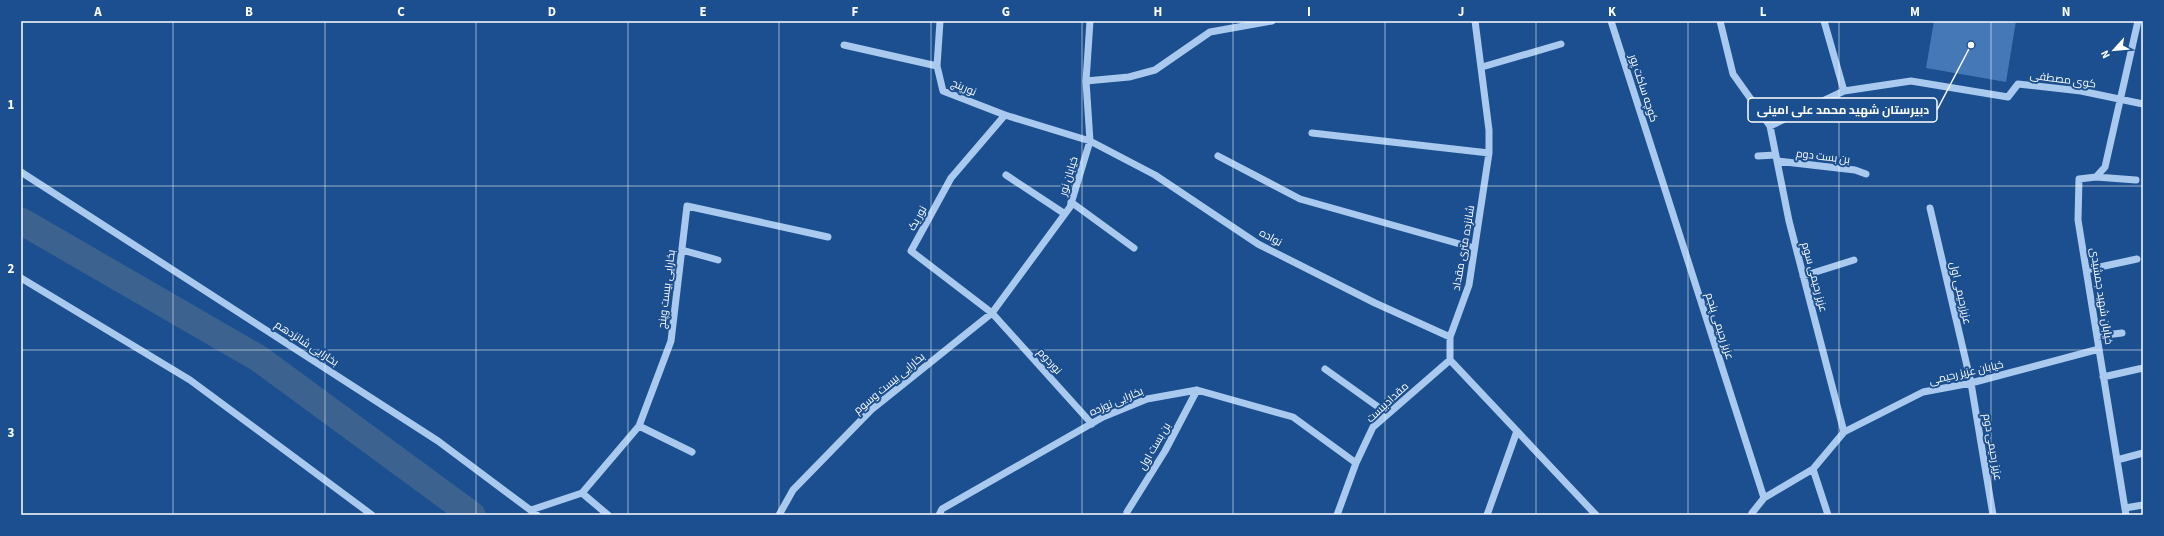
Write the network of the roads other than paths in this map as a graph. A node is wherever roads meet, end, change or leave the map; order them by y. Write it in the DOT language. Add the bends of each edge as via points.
graph roads {
  1 [pos="940,21"];
  2 [pos="1090,21"];
  3 [pos="1272,21"];
  4 [pos="1475,21"];
  5 [pos="1611,21"];
  6 [pos="1720,21"];
  7 [pos="1824,21"];
  8 [pos="2138,21"];
  9 [pos="1562,44"];
  10 [pos="844,45"];
  11 [pos="937,66"];
  12 [pos="1482,68"];
  13 [pos="1086,81"];
  14 [pos="1844,91"];
  15 [pos="2120,99"];
  16 [pos="2143,104"];
  17 [pos="1004,115"];
  18 [pos="1770,126"];
  19 [pos="1312,133"];
  20 [pos="1090,141"];
  21 [pos="1489,153"];
  22 [pos="1218,156"];
  23 [pos="1758,156"];
  24 [pos="1776,158"];
  25 [pos="1656,161"];
  26 [pos="21,172"];
  27 [pos="1866,174"];
  28 [pos="1006,175"];
  29 [pos="2096,177"];
  30 [pos="2136,180"];
  31 [pos="1072,202"];
  32 [pos="1930,208"];
  33 [pos="1065,214"];
  34 [pos="828,237"];
  35 [pos="1134,248"];
  36 [pos="1474,248"];
  37 [pos="682,250"];
  38 [pos="2137,258"];
  39 [pos="718,260"];
  40 [pos="1854,260"];
  41 [pos="2086,270"];
  42 [pos="1803,276"];
  43 [pos="21,278"];
  44 [pos="992,313"];
  45 [pos="2122,333"];
  46 [pos="2097,336"];
  47 [pos="1450,337"];
  48 [pos="2099,349"];
  49 [pos="1450,360"];
  50 [pos="2143,368"];
  51 [pos="1325,369"];
  52 [pos="2103,377"];
  53 [pos="1971,384"];
  54 [pos="1197,390"];
  55 [pos="1388,414"];
  56 [pos="1092,424"];
  57 [pos="639,426"];
  58 [pos="1517,431"];
  59 [pos="1844,432"];
  60 [pos="692,452"];
  61 [pos="2143,453"];
  62 [pos="2117,460"];
  63 [pos="1356,463"];
  64 [pos="1813,469"];
  65 [pos="582,493"];
  66 [pos="1764,498"];
  67 [pos="2143,505"];
  68 [pos="1127,512"];
  69 [pos="2125,512"];
  70 [pos="534,513"];
  71 [pos="1752,513"];
  72 [pos="372,515"];
  73 [pos="608,515"];
  74 [pos="779,515"];
  75 [pos="939,515"];
  76 [pos="1337,515"];
  77 [pos="1487,515"];
  78 [pos="1596,515"];
  79 [pos="1828,515"];
  80 [pos="1993,515"];
  1 -- 11 [label="street"];
  2 -- 13 [label="street, خیابان نور"];
  3 -- 13 [label="street" via="1210,32 1155,70 1129,78"];
  4 -- 12 [label="street, شانزده متری مقداد"];
  5 -- 25 [label="street, کوچه ساکت پور"];
  6 -- 18 [label="street" via="1733,74"];
  7 -- 14 [label="street"];
  8 -- 15 [label="street"];
  9 -- 12 [label="street"];
  10 -- 11 [label="street"];
  11 -- 17 [label="street, نورپنج" via="943,91"];
  12 -- 21 [label="street, شانزده متری مقداد"];
  13 -- 20 [label="street, خیابان نور"];
  14 -- 15 [label="street, کوی مصطفی" via="1911,81 2008,96 2018,84 2081,91"];
  14 -- 18 [label="street"];
  15 -- 16 [label="street, کوی مصطفی"];
  15 -- 29 [label="street" via="2105,167"];
  17 -- 20 [label="street, نورپنج"];
  17 -- 44 [label="street, نور یک" via="951,178 911,251"];
  18 -- 24 [label="street, عزیز رحیمی سوم"];
  19 -- 21 [label="street"];
  20 -- 31 [label="street, خیابان نور"];
  20 -- 47 [label="street, نواده" via="1154,175 1258,244 1375,303"];
  21 -- 36 [label="street, شانزده متری مقداد"];
  22 -- 36 [label="street" via="1300,199"];
  23 -- 24 [label="street, بن بست دوم"];
  24 -- 27 [label="street, بن بست دوم" via="1855,170"];
  24 -- 42 [label="street, عزیز رحیمی سوم"];
  25 -- 66 [label="street, عزیز رحیمی پنجم"];
  26 -- 70 [label="street, بخارایی شانزدهم" via="438,441"];
  28 -- 33 [label="street"];
  29 -- 30 [label="street"];
  29 -- 41 [label="street, خیابان شهید جمشیدی" via="2079,179 2078,220"];
  31 -- 33 [label="street, خیابان نور"];
  31 -- 35 [label="street"];
  32 -- 53 [label="street, عزیزرحیمی اول"];
  33 -- 44 [label="street, خیابان نور"];
  34 -- 37 [label="street, بخارایی بیست وپنج" via="687,206"];
  36 -- 47 [label="street, شانزده متری مقداد" via="1469,285"];
  37 -- 39 [label="street"];
  37 -- 57 [label="street, بخارایی بیست وپنج" via="671,341"];
  38 -- 41 [label="street"];
  40 -- 42 [label="street"];
  41 -- 46 [label="street, خیابان شهید جمشیدی"];
  42 -- 59 [label="street, عزیز رحیمی سوم"];
  43 -- 72 [label="street" via="190,380"];
  44 -- 56 [label="street, نوردوم"];
  44 -- 74 [label="street, بخارایی بیست وسوم" via="871,410 793,490"];
  45 -- 46 [label="street"];
  46 -- 48 [label="street, خیابان شهید جمشیدی"];
  47 -- 49 [label="street, شانزده متری مقداد"];
  48 -- 52 [label="street, خیابان شهید جمشیدی"];
  48 -- 53 [label="street, خیابان عزیز رحیمی"];
  49 -- 55 [label="street, مقدادبیست"];
  49 -- 58 [label="street"];
  50 -- 52 [label="street"];
  51 -- 55 [label="street"];
  52 -- 62 [label="street, خیابان شهید جمشیدی"];
  53 -- 59 [label="street, خیابان عزیز رحیمی" via="1923,392"];
  53 -- 80 [label="street, عزیز رحیمی دوم"];
  54 -- 56 [label="street, بخارایی نوزده" via="1147,399"];
  54 -- 63 [label="street, بخارایی نوزده" via="1293,417"];
  54 -- 68 [label="street, بن بست اول" via="1165,451"];
  55 -- 63 [label="street, مقدادبیست" via="1373,427"];
  56 -- 75 [label="street, بخارایی نوزده" via="978,488 942,510"];
  57 -- 60 [label="street"];
  57 -- 65 [label="street, بخارایی بیست وپنج"];
  58 -- 77 [label="street"];
  58 -- 78 [label="street"];
  59 -- 64 [label="street"];
  61 -- 62 [label="street"];
  62 -- 69 [label="street, خیابان شهید جمشیدی"];
  63 -- 76 [label="street, مقدادبیست"];
  64 -- 66 [label="street"];
  64 -- 79 [label="street"];
  65 -- 70 [label="street, بخارایی شانزدهم"];
  65 -- 73 [label="street"];
  66 -- 71 [label="street"];
  67 -- 69 [label="street"];
}
